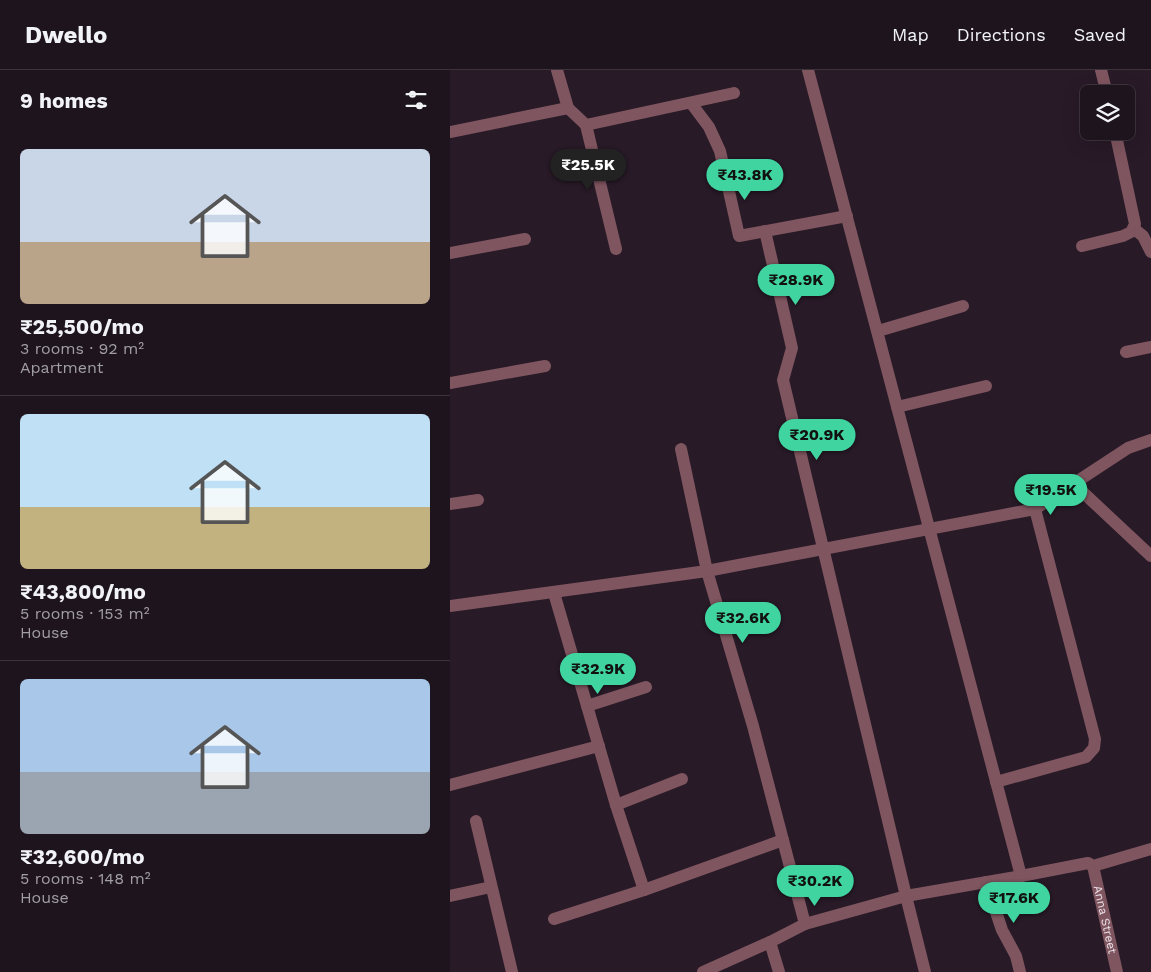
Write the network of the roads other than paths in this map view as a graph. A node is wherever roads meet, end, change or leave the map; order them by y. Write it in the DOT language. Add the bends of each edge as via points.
graph roads {
  1 [pos="557,70"];
  2 [pos="808,70"];
  3 [pos="1102,70"];
  4 [pos="1105,85"];
  5 [pos="734,93"];
  6 [pos="691,103"];
  7 [pos="568,108"];
  8 [pos="586,125"];
  9 [pos="450,132"];
  10 [pos="1117,140"];
  11 [pos="847,216"];
  12 [pos="1133,228"];
  13 [pos="765,231"];
  14 [pos="525,239"];
  15 [pos="1082,246"];
  16 [pos="616,249"];
  17 [pos="1151,252"];
  18 [pos="450,253"];
  19 [pos="963,306"];
  20 [pos="878,332"];
  21 [pos="1151,347"];
  22 [pos="1126,352"];
  23 [pos="544,366"];
  24 [pos="450,383"];
  25 [pos="986,386"];
  26 [pos="898,407"];
  27 [pos="1151,440"];
  28 [pos="681,449"];
  29 [pos="1074,484"];
  30 [pos="478,500"];
  31 [pos="450,504"];
  32 [pos="1035,510"];
  33 [pos="929,528"];
  34 [pos="823,549"];
  35 [pos="1151,556"];
  36 [pos="707,571"];
  37 [pos="554,593"];
  38 [pos="450,606"];
  39 [pos="646,686"];
  40 [pos="587,706"];
  41 [pos="599,746"];
  42 [pos="682,779"];
  43 [pos="996,782"];
  44 [pos="450,785"];
  45 [pos="616,805"];
  46 [pos="476,821"];
  47 [pos="783,840"];
  48 [pos="1151,849"];
  49 [pos="1093,866"];
  50 [pos="1021,876"];
  51 [pos="986,882"];
  52 [pos="492,887"];
  53 [pos="644,890"];
  54 [pos="450,896"];
  55 [pos="906,896"];
  56 [pos="554,919"];
  57 [pos="805,924"];
  58 [pos="770,942"];
  59 [pos="512,972"];
  60 [pos="703,972"];
  61 [pos="779,972"];
  62 [pos="925,972"];
  63 [pos="1020,972"];
  64 [pos="1118,972"];
  1 -- 7 [label="street"];
  2 -- 11 [label="street"];
  3 -- 4 [label="street"];
  5 -- 6 [label="street"];
  6 -- 8 [label="street"];
  6 -- 13 [label="street" via="709,127 720,151 740,236"];
  7 -- 8 [label="street"];
  7 -- 9 [label="street"];
  8 -- 16 [label="street"];
  10 -- 12 [label="street" via="1134,213"];
  11 -- 13 [label="street"];
  11 -- 20 [label="street"];
  12 -- 15 [label="street" via="1124,236"];
  12 -- 17 [label="street" via="1143,236"];
  13 -- 34 [label="street" via="792,348 783,380"];
  14 -- 18 [label="street"];
  19 -- 20 [label="street"];
  20 -- 26 [label="street"];
  21 -- 22 [label="street"];
  23 -- 24 [label="street"];
  25 -- 26 [label="street"];
  26 -- 33 [label="street"];
  27 -- 29 [label="street" via="1128,448"];
  28 -- 36 [label="street"];
  29 -- 32 [label="street"];
  29 -- 35 [label="street"];
  30 -- 31 [label="street"];
  32 -- 33 [label="street"];
  32 -- 43 [label="street" via="1096,739 1094,748 1086,757"];
  33 -- 34 [label="street"];
  33 -- 43 [label="street"];
  34 -- 36 [label="street"];
  34 -- 55 [label="street"];
  36 -- 37 [label="street"];
  36 -- 47 [label="street"];
  37 -- 38 [label="street"];
  37 -- 40 [label="street"];
  39 -- 40 [label="street"];
  40 -- 41 [label="street"];
  41 -- 44 [label="street"];
  41 -- 45 [label="street"];
  42 -- 45 [label="street"];
  43 -- 50 [label="street"];
  45 -- 53 [label="street"];
  46 -- 52 [label="street"];
  47 -- 53 [label="street"];
  47 -- 57 [label="street"];
  48 -- 49 [label="street"];
  49 -- 50 [label="street" via="1088,863"];
  49 -- 64 [label="street, Anna Street"];
  50 -- 51 [label="street"];
  51 -- 55 [label="street"];
  51 -- 63 [label="street"];
  52 -- 54 [label="street"];
  52 -- 59 [label="street"];
  53 -- 56 [label="street"];
  55 -- 57 [label="street"];
  55 -- 62 [label="street"];
  57 -- 58 [label="street"];
  58 -- 60 [label="street"];
  58 -- 61 [label="street"];
}
